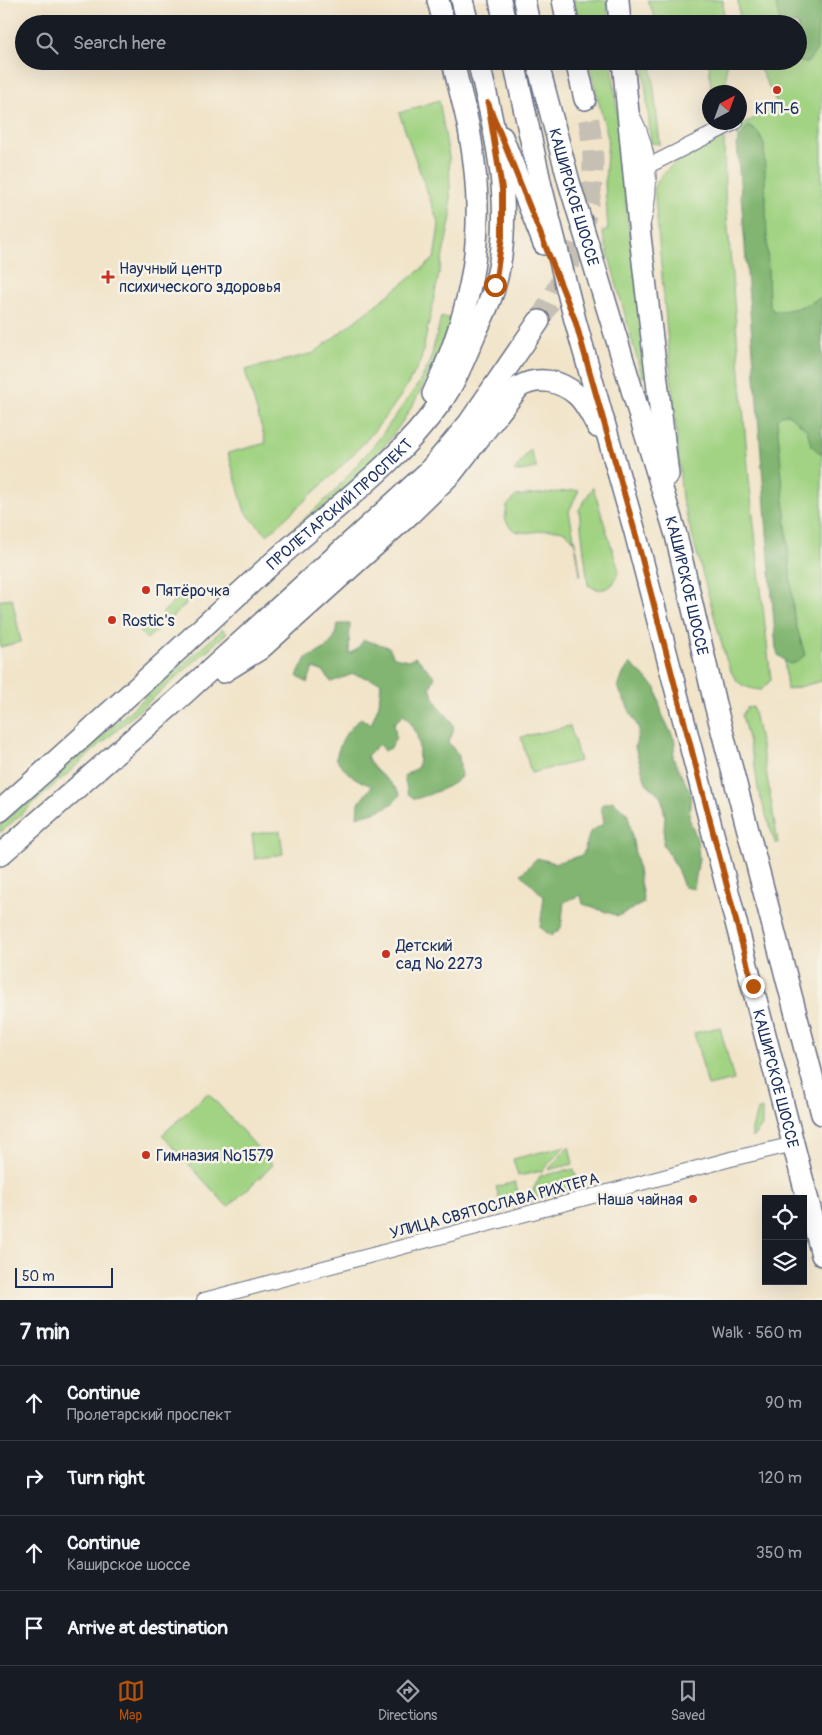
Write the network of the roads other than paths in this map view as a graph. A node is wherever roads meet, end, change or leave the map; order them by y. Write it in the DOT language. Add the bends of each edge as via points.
graph roads {
  1 [pos="438,0"];
  2 [pos="462,0"];
  3 [pos="500,0"];
  4 [pos="524,0"];
  5 [pos="563,0"];
  6 [pos="618,0"];
  7 [pos="442,15"];
  8 [pos="466,15"];
  9 [pos="503,15"];
  10 [pos="527,15"];
  11 [pos="566,15"];
  12 [pos="619,15"];
  13 [pos="455,70"];
  14 [pos="480,70"];
  15 [pos="516,70"];
  16 [pos="539,70"];
  17 [pos="578,70"];
  18 [pos="624,70"];
  19 [pos="585,99"];
  20 [pos="488,103"];
  21 [pos="627,104"];
  22 [pos="720,130"];
  23 [pos="648,166"];
  24 [pos="640,236"];
  25 [pos="575,320"];
  26 [pos="539,321"];
  27 [pos="400,449"];
  28 [pos="613,456"];
  29 [pos="676,535"];
  30 [pos="176,701"];
  31 [pos="0,811"];
  32 [pos="0,855"];
  33 [pos="822,1114"];
  34 [pos="794,1144"];
  35 [pos="822,1255"];
  36 [pos="204,1300"];
  1 -- 7 [label="main road"];
  2 -- 8 [label="main road"];
  3 -- 9 [label="main road"];
  4 -- 10 [label="main road"];
  5 -- 11 [label="main road"];
  6 -- 12 [label="main road"];
  13 -- 27 [label="main road" via="470,134 476,179 474,274 459,331 439,380"];
  14 -- 20 [label="main road"];
  15 -- 25 [label="main road, КАШИРСКОЕ ШОССЕ"];
  16 -- 29 [label="main road, КАШИРСКОЕ ШОССЕ" via="569,182"];
  17 -- 19 [label="main road"];
  18 -- 21 [label="main road"];
  20 -- 25 [label="main road"];
  20 -- 27 [label="main road, ПРОЛЕТАРСКИЙ ПРОСПЕКТ" via="502,189 502,237 495,285 456,378 434,412"];
  21 -- 23 [label="street" via="642,133"];
  21 -- 24 [label="main road"];
  22 -- 23 [label="street"];
  23 -- 24 [label="street" via="648,207"];
  24 -- 29 [label="main road"];
  25 -- 28 [label="main road, КАШИРСКОЕ ШОССЕ"];
  26 -- 30 [label="main road" via="469,423 428,472"];
  27 -- 31 [label="main road, ПРОЛЕТАРСКИЙ ПРОСПЕКТ" via="371,479 278,558 103,721"];
  28 -- 30 [label="main road" via="577,395 546,380 529,381 511,395 451,474 411,513 260,649"];
  28 -- 34 [label="main road, КАШИРСКОЕ ШОССЕ"];
  29 -- 33 [label="main road, КАШИРСКОЕ ШОССЕ" via="715,704"];
  30 -- 32 [label="main road"];
  34 -- 35 [label="main road, КАШИРСКОЕ ШОССЕ"];
  34 -- 36 [label="street, УЛИЦА СВЯТОСЛАВА РИХТЕРА"];
}
